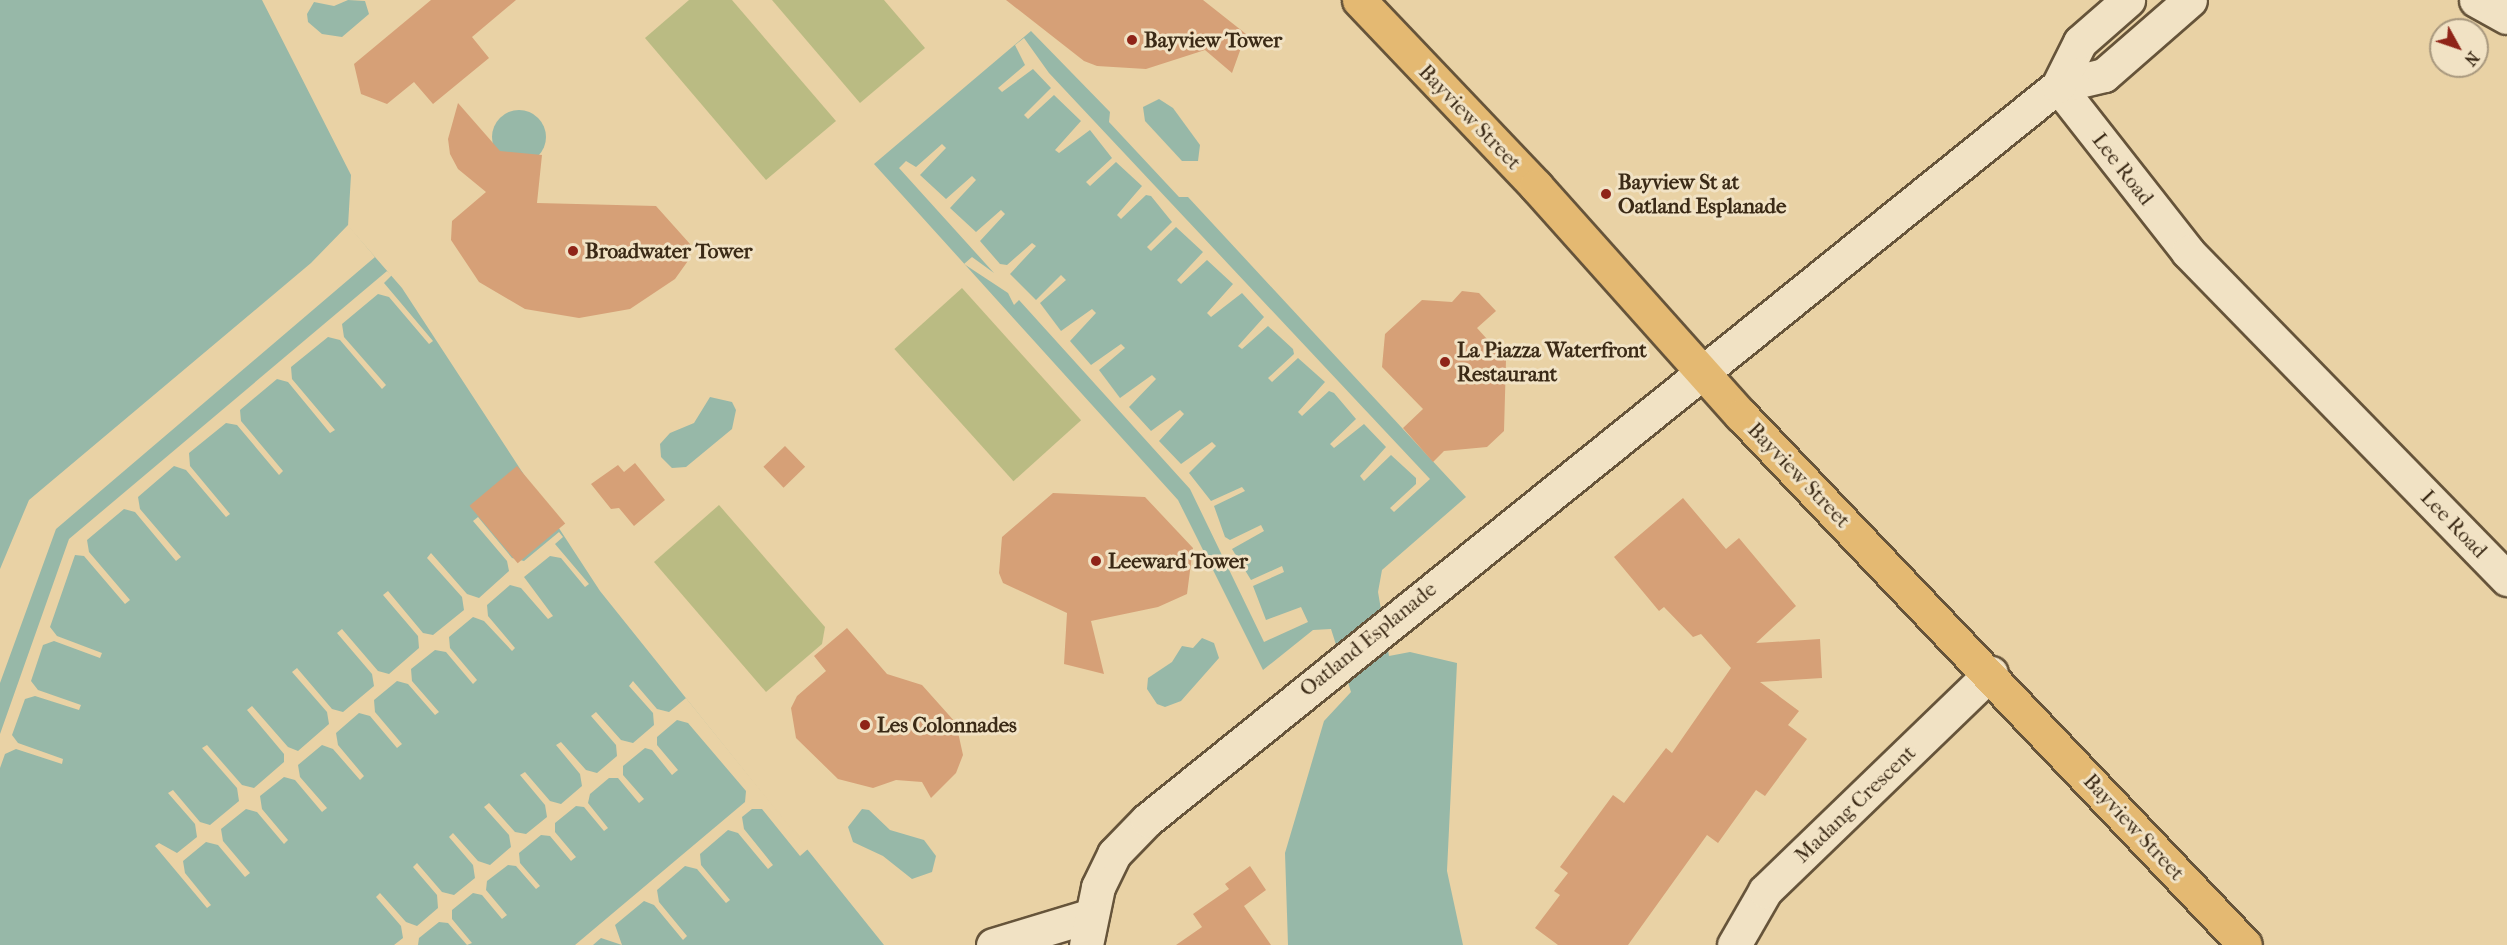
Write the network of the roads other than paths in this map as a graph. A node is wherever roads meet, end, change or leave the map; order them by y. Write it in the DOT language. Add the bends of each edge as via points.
graph roads {
  1 [pos="1359,0"];
  2 [pos="2128,0"];
  3 [pos="2190,0"];
  4 [pos="2476,0"];
  5 [pos="2507,16"];
  6 [pos="2058,86"];
  7 [pos="1704,374"];
  8 [pos="2507,579"];
  9 [pos="1991,673"];
  10 [pos="1088,930"];
  11 [pos="993,945"];
  12 [pos="1734,945"];
  13 [pos="2245,945"];
  1 -- 7 [label="main road, Bayview Street" via="1536,186"];
  2 -- 6 [label="street" via="2080,42"];
  3 -- 6 [label="street" via="2104,75"];
  4 -- 5 [label="street"];
  6 -- 7 [label="street"];
  6 -- 8 [label="street, Lee Road" via="2188,252"];
  7 -- 9 [label="main road, Bayview Street"];
  7 -- 10 [label="street, Oatland Esplanade" via="1497,535 1147,820 1114,854"];
  9 -- 12 [label="street, Madang Crescent" via="1765,891"];
  9 -- 13 [label="main road, Bayview Street"];
  10 -- 11 [label="street"];
}
